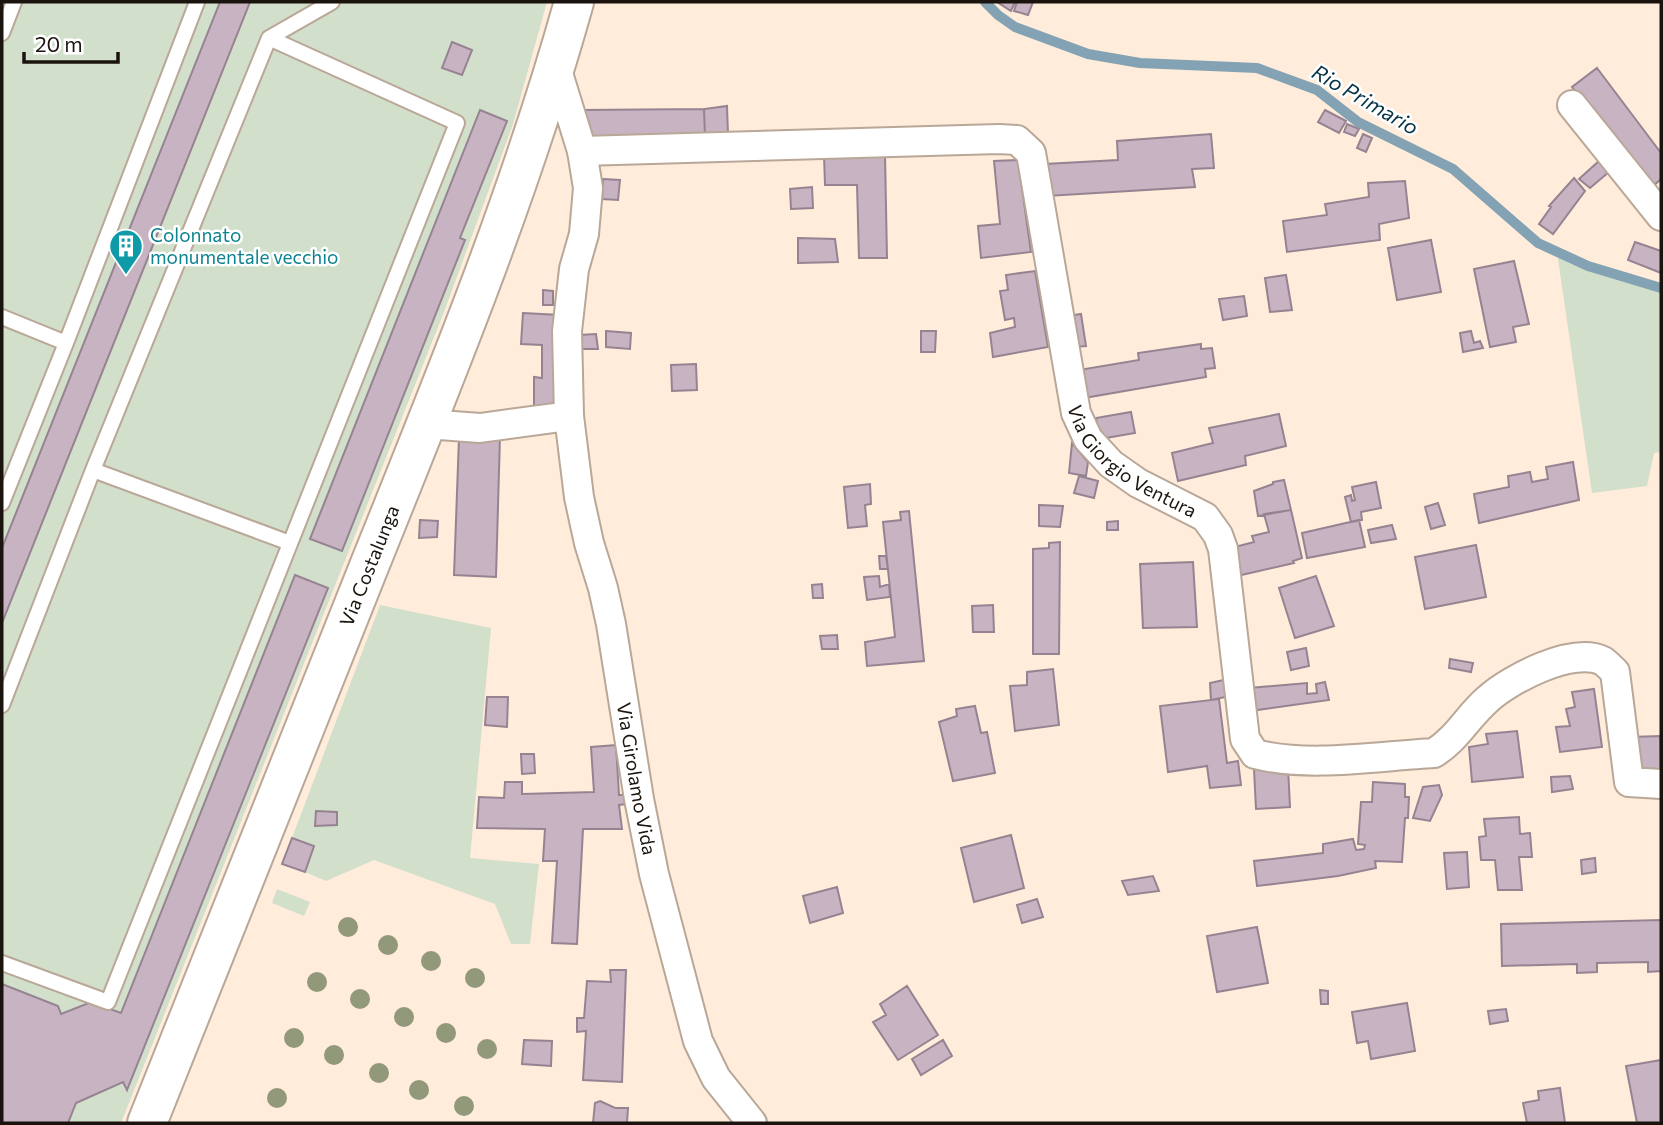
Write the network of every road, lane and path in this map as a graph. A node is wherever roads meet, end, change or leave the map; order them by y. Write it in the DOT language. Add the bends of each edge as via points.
graph roads {
  1 [pos="14,2"];
  2 [pos="197,2"];
  3 [pos="332,2"];
  4 [pos="574,2"];
  5 [pos="2,33"];
  6 [pos="269,37"];
  7 [pos="556,67"];
  8 [pos="1572,105"];
  9 [pos="582,151"];
  10 [pos="1661,216"];
  11 [pos="2,317"];
  12 [pos="66,343"];
  13 [pos="569,416"];
  14 [pos="426,424"];
  15 [pos="93,470"];
  16 [pos="2,503"];
  17 [pos="290,543"];
  18 [pos="2,705"];
  19 [pos="1661,785"];
  20 [pos="2,963"];
  21 [pos="147,1123"];
  22 [pos="752,1123"];
  1 -- 5 [label="lane"];
  2 -- 12 [label="lane"];
  3 -- 6 [label="lane"];
  4 -- 7 [label="street, Via Costalunga"];
  6 -- 15 [label="lane"];
  6 -- 17 [label="lane" via="457,123"];
  7 -- 9 [label="street"];
  7 -- 14 [label="street, Via Costalunga" via="502,229"];
  8 -- 10 [label="street"];
  9 -- 13 [label="street, Via Girolamo Vida" via="587,188 567,331"];
  9 -- 19 [label="street, Via Giorgio Ventura" via="1017,140 1031,153 1076,413 1088,439 1111,464 1138,483 1205,517 1218,535 1245,739 1255,754 1301,761 1434,753 1449,743 1487,700 1514,681 1560,661 1583,658 1602,661 1615,672 1629,782"];
  11 -- 12 [label="lane"];
  12 -- 16 [label="lane"];
  13 -- 14 [label="street" via="480,428"];
  13 -- 22 [label="street, Via Girolamo Vida" via="579,497 611,624 654,874 698,1041 716,1078"];
  14 -- 21 [label="street, Via Costalunga"];
  15 -- 17 [label="lane"];
  15 -- 18 [label="lane"];
  17 -- 20 [label="lane" via="108,1002"];
}
